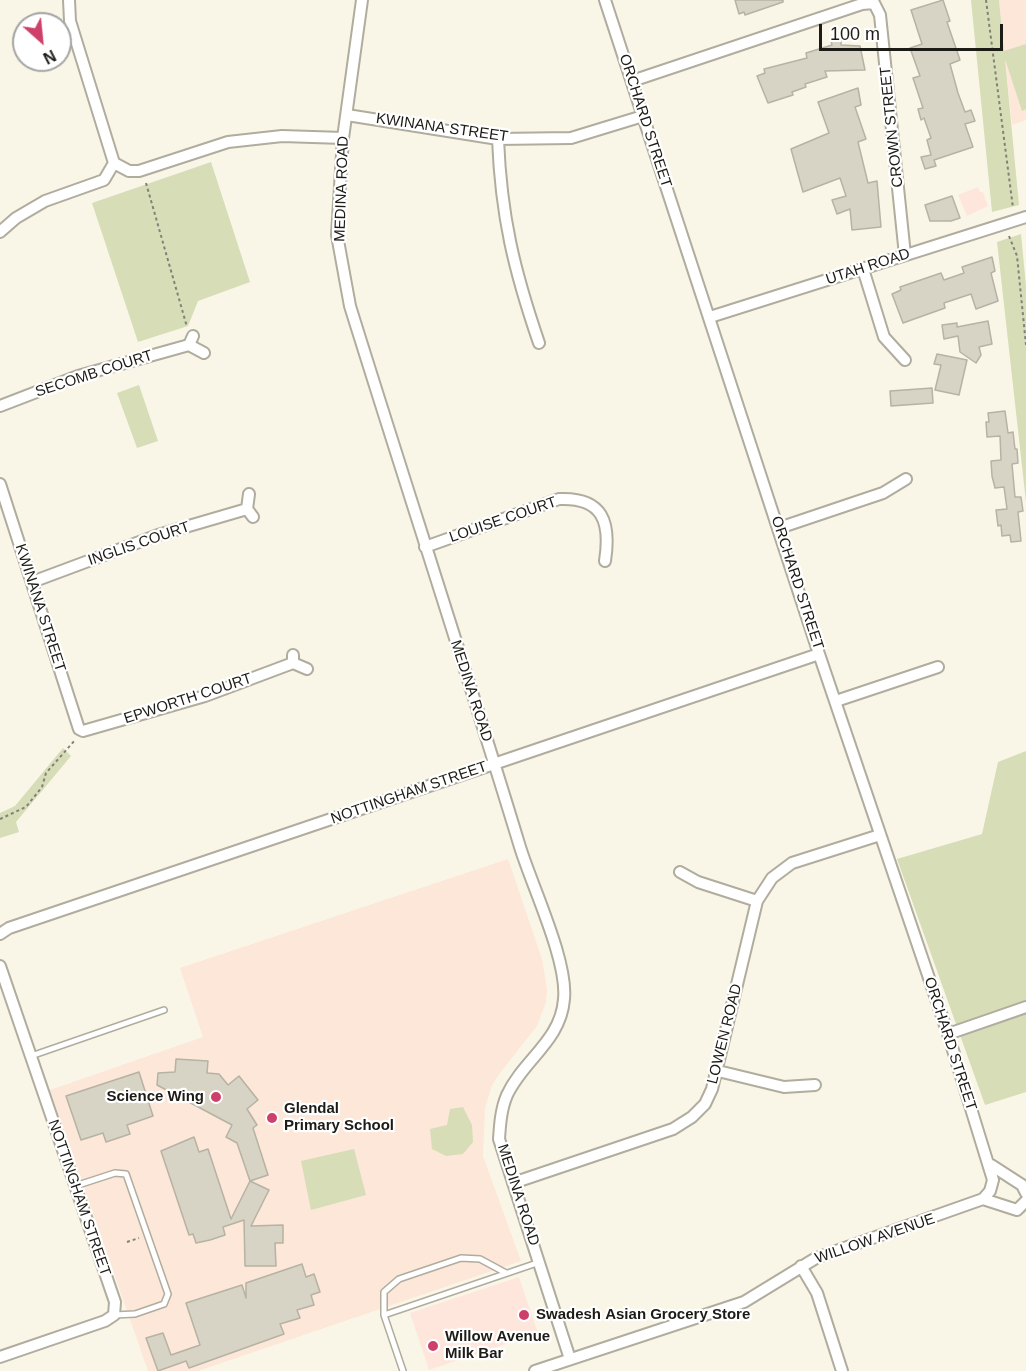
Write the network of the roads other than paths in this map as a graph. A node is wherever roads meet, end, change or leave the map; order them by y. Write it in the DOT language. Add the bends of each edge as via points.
graph roads {
  1 [pos="69,0"];
  2 [pos="362,0"];
  3 [pos="605,0"];
  4 [pos="632,81"];
  5 [pos="347,115"];
  6 [pos="643,116"];
  7 [pos="343,138"];
  8 [pos="498,139"];
  9 [pos="114,163"];
  10 [pos="1026,217"];
  11 [pos="0,232"];
  12 [pos="905,255"];
  13 [pos="862,269"];
  14 [pos="710,317"];
  15 [pos="539,343"];
  16 [pos="204,353"];
  17 [pos="904,360"];
  18 [pos="0,406"];
  19 [pos="906,479"];
  20 [pos="0,484"];
  21 [pos="249,494"];
  22 [pos="779,528"];
  23 [pos="425,547"];
  24 [pos="605,561"];
  25 [pos="32,582"];
  26 [pos="819,654"];
  27 [pos="938,667"];
  28 [pos="308,669"];
  29 [pos="836,701"];
  30 [pos="82,732"];
  31 [pos="495,764"];
  32 [pos="880,835"];
  33 [pos="680,872"];
  34 [pos="757,901"];
  35 [pos="0,934"];
  36 [pos="0,966"];
  37 [pos="1026,1007"];
  38 [pos="165,1010"];
  39 [pos="948,1034"];
  40 [pos="31,1056"];
  41 [pos="718,1071"];
  42 [pos="815,1085"];
  43 [pos="991,1165"];
  44 [pos="513,1183"];
  45 [pos="75,1186"];
  46 [pos="1026,1193"];
  47 [pos="983,1199"];
  48 [pos="1026,1201"];
  49 [pos="540,1262"];
  50 [pos="801,1266"];
  51 [pos="506,1273"];
  52 [pos="114,1315"];
  53 [pos="384,1316"];
  54 [pos="0,1357"];
  55 [pos="570,1359"];
  56 [pos="403,1371"];
  57 [pos="535,1371"];
  58 [pos="842,1371"];
  1 -- 9 [label="street" via="70,21"];
  2 -- 5 [label="street, MEDINA ROAD"];
  3 -- 4 [label="street, ORCHARD STREET"];
  4 -- 6 [label="street, ORCHARD STREET"];
  4 -- 12 [label="street, CROWN STREET" via="874,3 880,15"];
  5 -- 7 [label="street, MEDINA ROAD"];
  5 -- 8 [label="street, KWINANA STREET"];
  6 -- 8 [label="street, KWINANA STREET" via="571,138"];
  6 -- 14 [label="street, ORCHARD STREET"];
  7 -- 9 [label="street" via="282,136 228,142 139,171 129,171"];
  7 -- 23 [label="street, MEDINA ROAD" via="337,235 350,306"];
  8 -- 15 [label="street" via="499,186 509,245"];
  9 -- 11 [label="street" via="104,180 45,201"];
  10 -- 12 [label="street, UTAH ROAD"];
  12 -- 13 [label="street, UTAH ROAD"];
  13 -- 14 [label="street, UTAH ROAD"];
  13 -- 17 [label="street" via="884,337"];
  14 -- 22 [label="street, ORCHARD STREET"];
  16 -- 18 [label="street, SECOMB COURT" via="191,340"];
  19 -- 22 [label="street" via="883,493"];
  20 -- 25 [label="street, KWINANA STREET"];
  21 -- 25 [label="street, INGLIS COURT" via="250,513 158,535"];
  22 -- 26 [label="street, ORCHARD STREET"];
  23 -- 24 [label="street, LOUISE COURT" via="559,499 575,499 598,509 608,539"];
  23 -- 31 [label="street, MEDINA ROAD"];
  25 -- 30 [label="street, KWINANA STREET"];
  26 -- 29 [label="street, ORCHARD STREET"];
  26 -- 31 [label="street, NOTTINGHAM STREET"];
  27 -- 29 [label="street"];
  28 -- 30 [label="street, EPWORTH COURT" via="293,659 205,696"];
  29 -- 32 [label="street, ORCHARD STREET"];
  31 -- 35 [label="street, NOTTINGHAM STREET"];
  31 -- 44 [label="street, MEDINA ROAD" via="564,974 560,1019 548,1044 516,1080 502,1108 500,1139"];
  32 -- 34 [label="street, LOWEN ROAD" via="792,863 772,878"];
  32 -- 39 [label="street, ORCHARD STREET"];
  33 -- 34 [label="street" via="698,882"];
  34 -- 41 [label="street, LOWEN ROAD"];
  36 -- 40 [label="street, NOTTINGHAM STREET"];
  37 -- 39 [label="street"];
  38 -- 40 [label="lane"];
  39 -- 43 [label="street, ORCHARD STREET"];
  40 -- 45 [label="street, NOTTINGHAM STREET"];
  41 -- 42 [label="street" via="784,1087"];
  41 -- 44 [label="street, LOWEN ROAD" via="705,1104 673,1129"];
  43 -- 46 [label="street" via="1022,1185"];
  43 -- 47 [label="street, ORCHARD STREET" via="993,1180"];
  44 -- 49 [label="street, MEDINA ROAD"];
  45 -- 52 [label="street, NOTTINGHAM STREET" via="115,1302"];
  45 -- 52 [label="lane" via="115,1173 126,1174 168,1294 164,1304 135,1314"];
  47 -- 48 [label="street" via="1017,1210"];
  47 -- 50 [label="street, WILLOW AVENUE"];
  49 -- 51 [label="lane"];
  49 -- 55 [label="street, MEDINA ROAD"];
  50 -- 55 [label="street, WILLOW AVENUE" via="744,1302"];
  50 -- 58 [label="street" via="817,1293"];
  51 -- 53 [label="lane"];
  51 -- 53 [label="lane" via="480,1259 461,1258 399,1279 384,1292"];
  52 -- 54 [label="street" via="105,1322"];
  53 -- 56 [label="lane"];
  55 -- 57 [label="street, WILLOW AVENUE"];
}
